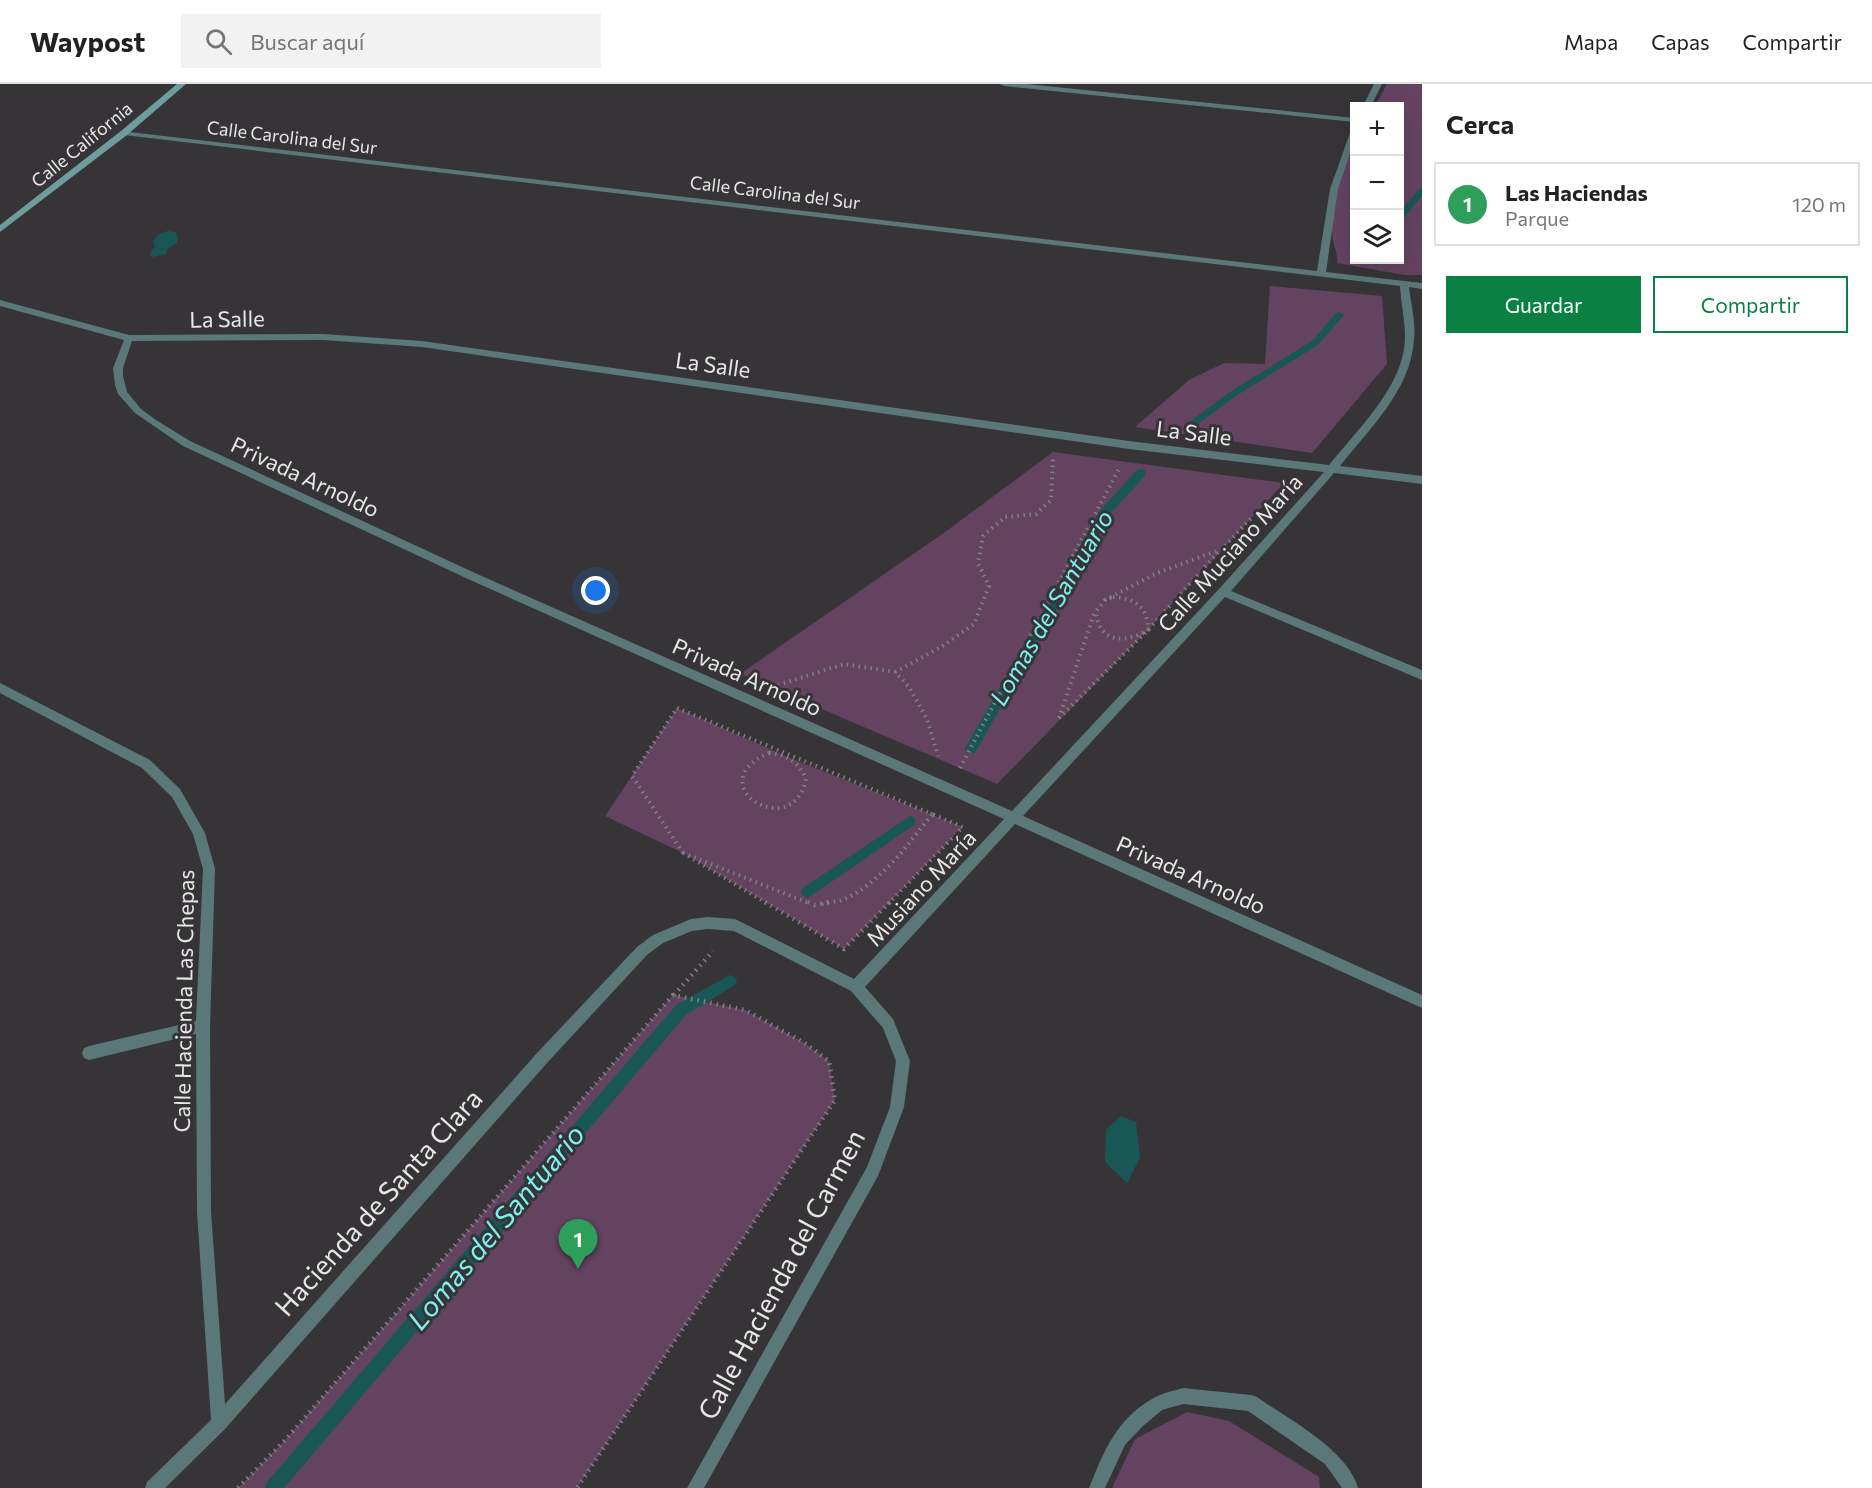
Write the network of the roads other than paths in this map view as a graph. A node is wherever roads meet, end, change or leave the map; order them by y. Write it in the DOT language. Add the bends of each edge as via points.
graph roads {
  1 [pos="182,84"];
  2 [pos="1004,84"];
  3 [pos="1378,84"];
  4 [pos="1369,102"];
  5 [pos="1350,120"];
  6 [pos="124,133"];
  7 [pos="1350,143"];
  8 [pos="0,229"];
  9 [pos="1321,274"];
  10 [pos="1404,285"];
  11 [pos="1422,286"];
  12 [pos="0,303"];
  13 [pos="129,338"];
  14 [pos="1332,469"];
  15 [pos="1422,480"];
  16 [pos="1223,592"];
  17 [pos="1422,675"];
  18 [pos="0,688"];
  19 [pos="1015,816"];
  20 [pos="856,987"];
  21 [pos="1422,1002"];
  22 [pos="203,1026"];
  23 [pos="89,1053"];
  24 [pos="219,1423"];
  25 [pos="153,1488"];
  26 [pos="695,1488"];
  27 [pos="1097,1488"];
  28 [pos="1350,1488"];
  1 -- 6 [label="main road, Calle California"];
  2 -- 5 [label="street"];
  3 -- 4 [label="street"];
  6 -- 8 [label="main road, Calle California"];
  6 -- 9 [label="street, Calle Carolina del Sur"];
  7 -- 9 [label="street" via="1334,189"];
  9 -- 10 [label="street, Calle Carolina del Sur"];
  10 -- 11 [label="street, Calle Carolina del Sur"];
  10 -- 14 [label="street, Calle Muciano María" via="1410,338 1404,366 1394,391"];
  12 -- 13 [label="street, La Salle"];
  13 -- 14 [label="street, La Salle" via="322,337 422,344 1129,445"];
  13 -- 19 [label="street, Privada Arnoldo" via="118,360 121,393 140,412 193,446 429,558"];
  14 -- 15 [label="street, La Salle"];
  14 -- 16 [label="street, Calle Muciano María"];
  16 -- 17 [label="street"];
  16 -- 19 [label="street, Calle Muciano María"];
  18 -- 22 [label="street, Calle Hacienda Las Chepas" via="146,764 176,793 199,833 209,869"];
  19 -- 20 [label="street, Musiano María"];
  19 -- 21 [label="street, Privada Arnoldo"];
  20 -- 24 [label="street, Hacienda de Santa Clara" via="735,925 691,926 658,939 642,951 534,1066"];
  20 -- 26 [label="street, Calle Hacienda del Carmen" via="888,1024 903,1061 897,1107 873,1171"];
  22 -- 23 [label="street"];
  22 -- 24 [label="street, Calle Hacienda Las Chepas" via="204,1212"];
  24 -- 25 [label="street, Hacienda de Santa Clara"];
  27 -- 28 [label="street" via="1119,1439 1158,1404 1183,1396 1251,1403 1331,1458"];
}
